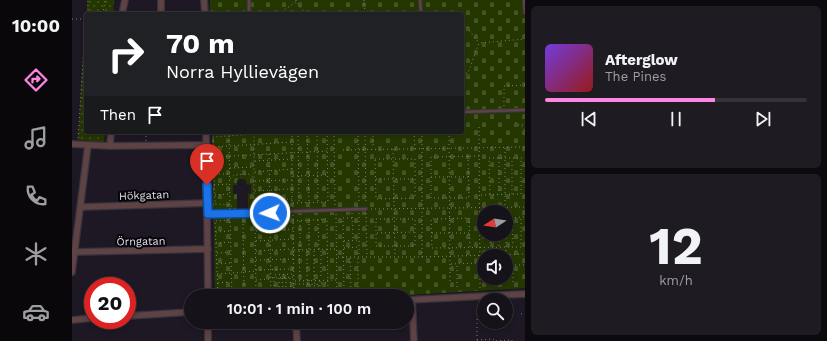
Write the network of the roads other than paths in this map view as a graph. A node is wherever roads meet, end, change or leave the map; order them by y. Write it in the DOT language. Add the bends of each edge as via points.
graph roads {
  1 [pos="125,0"];
  2 [pos="161,0"];
  3 [pos="204,0"];
  4 [pos="249,0"];
  5 [pos="420,0"];
  6 [pos="524,0"];
  7 [pos="122,12"];
  8 [pos="161,12"];
  9 [pos="205,12"];
  10 [pos="249,12"];
  11 [pos="421,12"];
  12 [pos="525,13"];
  13 [pos="525,110"];
  14 [pos="464,112"];
  15 [pos="111,134"];
  16 [pos="206,134"];
  17 [pos="75,144"];
  18 [pos="88,145"];
  19 [pos="206,145"];
  20 [pos="110,146"];
  21 [pos="208,203"];
  22 [pos="81,207"];
  23 [pos="366,209"];
  24 [pos="208,214"];
  25 [pos="208,249"];
  26 [pos="75,252"];
  27 [pos="72,272"];
  28 [pos="208,289"];
  29 [pos="525,294"];
  30 [pos="414,300"];
  31 [pos="184,312"];
  32 [pos="136,315"];
  33 [pos="84,319"];
  34 [pos="72,320"];
  35 [pos="208,329"];
  36 [pos="296,329"];
  37 [pos="413,329"];
  38 [pos="208,341"];
  39 [pos="297,341"];
  40 [pos="414,341"];
  1 -- 7 [label="street"];
  2 -- 8 [label="street"];
  3 -- 9 [label="street"];
  4 -- 10 [label="lane"];
  5 -- 11 [label="lane"];
  6 -- 12 [label="lane"];
  13 -- 14 [label="lane"];
  15 -- 20 [label="street"];
  16 -- 19 [label="street"];
  17 -- 18 [label="street"];
  18 -- 20 [label="street"];
  18 -- 22 [label="street"];
  19 -- 20 [label="street"];
  19 -- 21 [label="street"];
  21 -- 22 [label="street, Hökgatan"];
  21 -- 24 [label="street"];
  22 -- 26 [label="street"];
  23 -- 24 [label="lane"];
  24 -- 25 [label="street"];
  25 -- 26 [label="street, Örngatan"];
  25 -- 28 [label="street"];
  26 -- 27 [label="street"];
  29 -- 30 [label="street"];
  31 -- 32 [label="street"];
  33 -- 34 [label="street"];
  35 -- 38 [label="street"];
  36 -- 39 [label="street"];
  37 -- 40 [label="street"];
}
